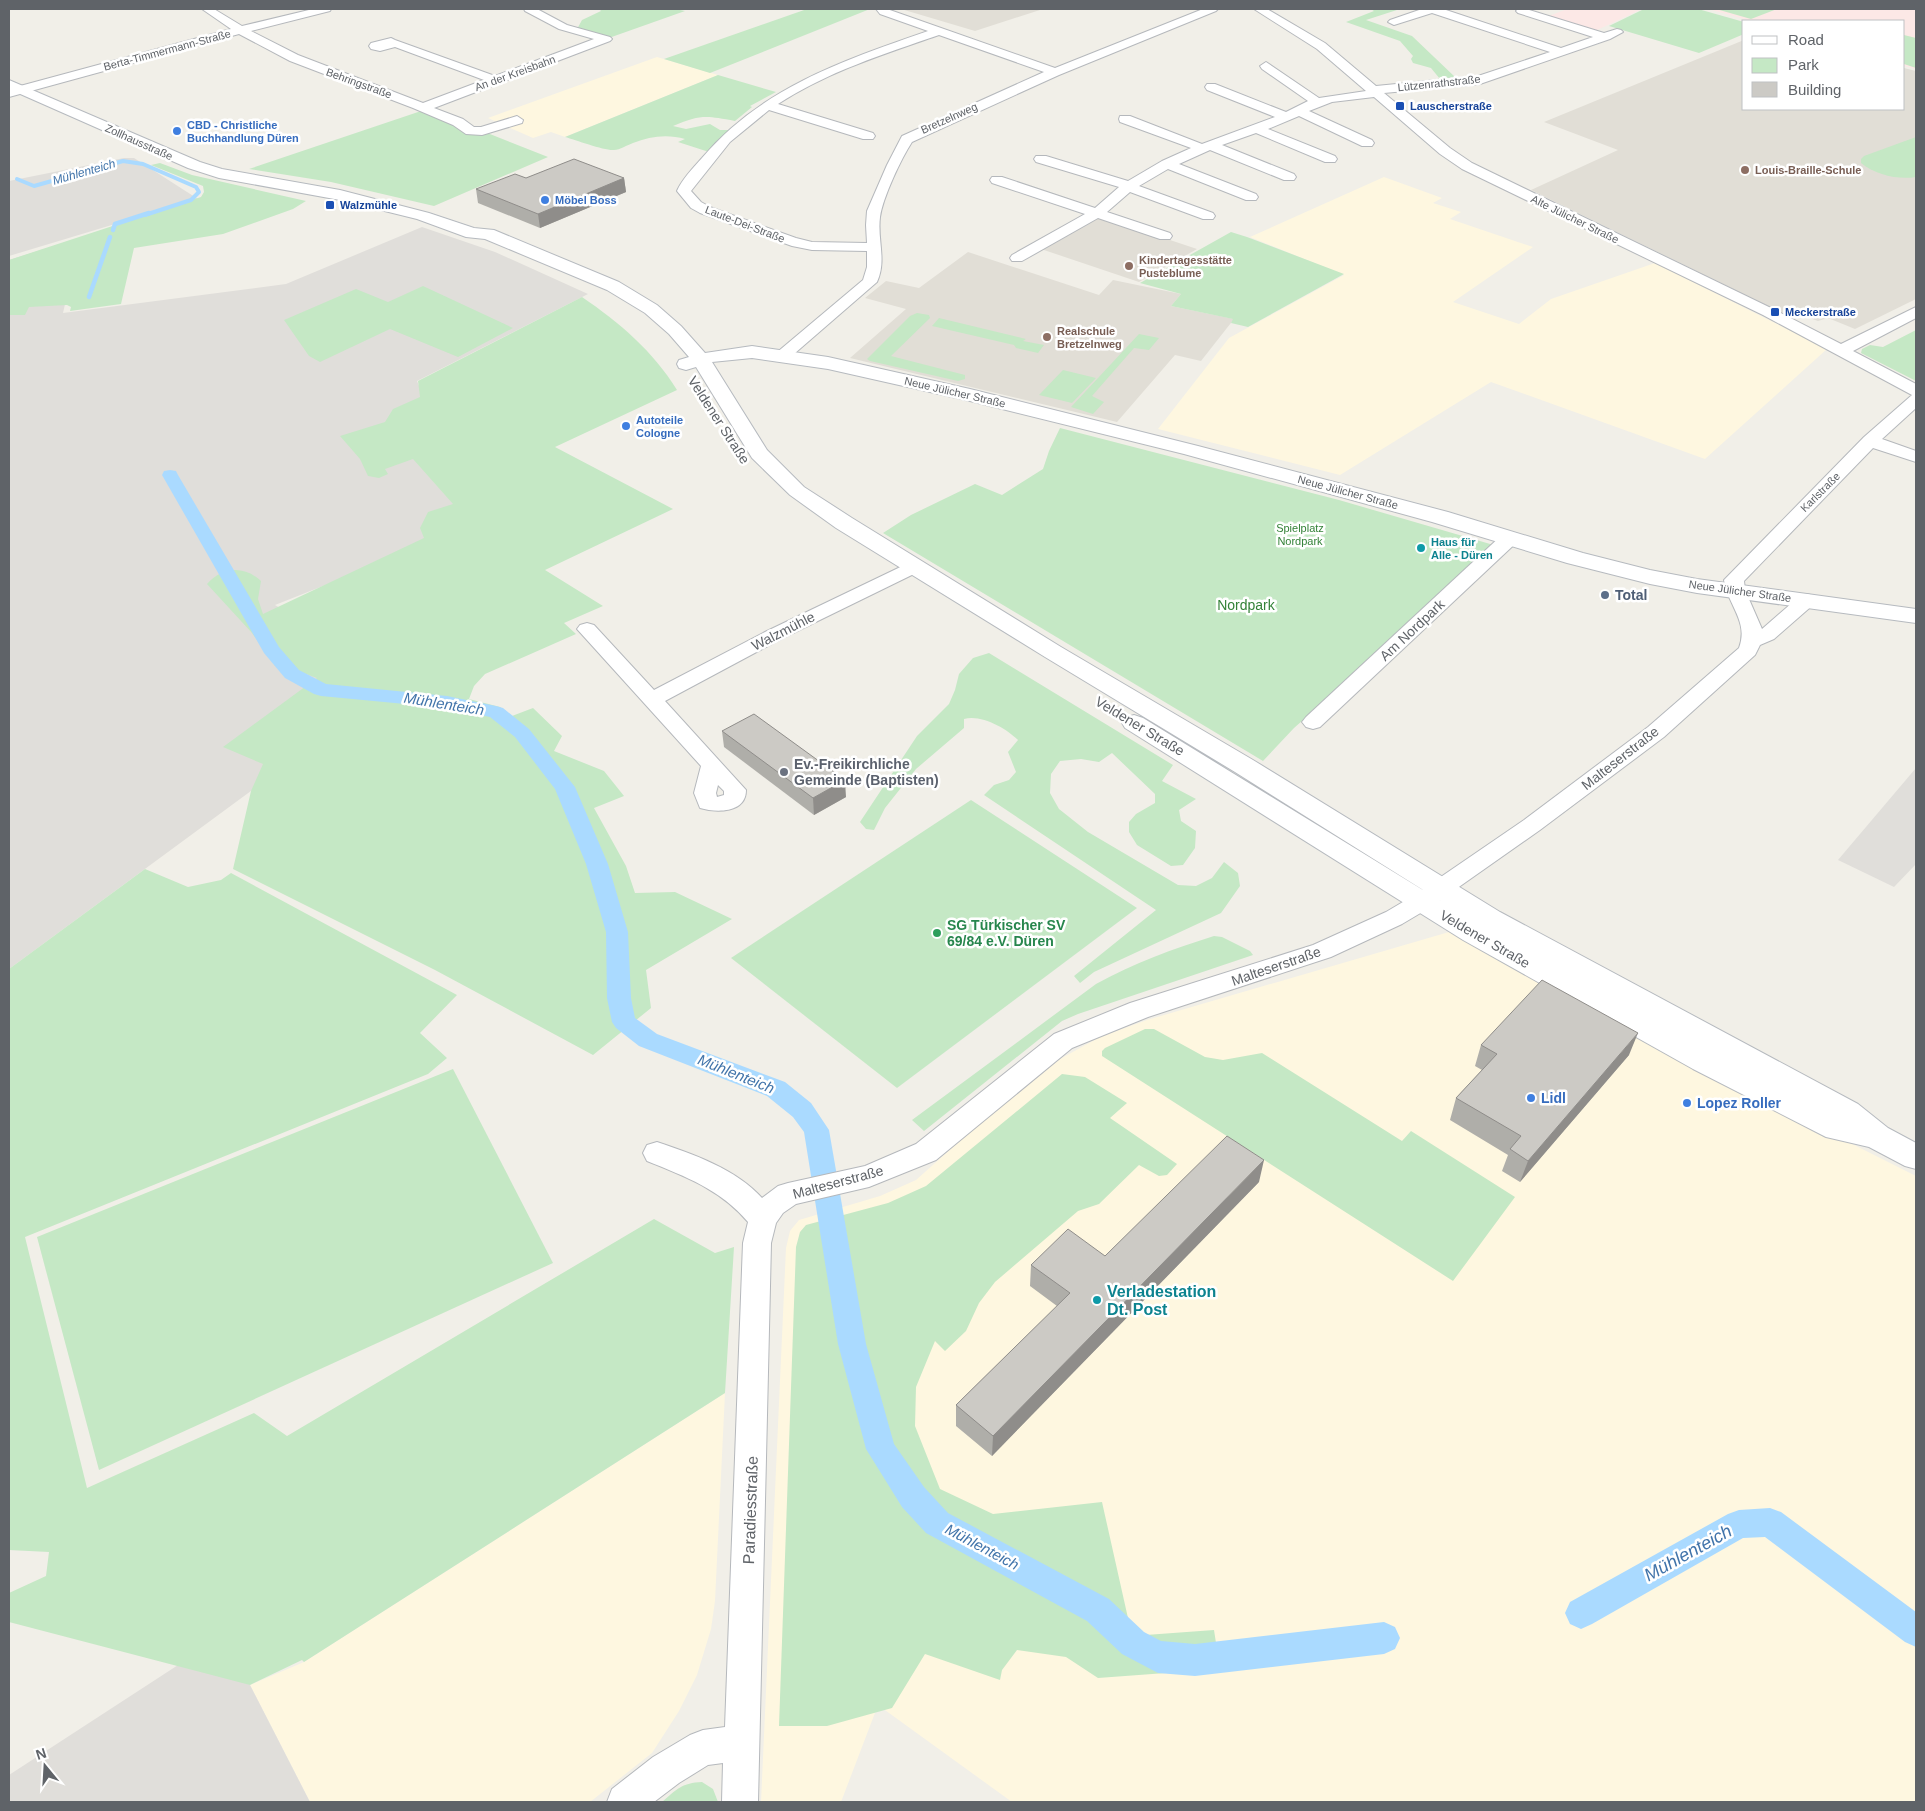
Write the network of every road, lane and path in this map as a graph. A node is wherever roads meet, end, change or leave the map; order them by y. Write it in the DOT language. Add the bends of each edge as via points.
graph roads {
  1 [pos="207,9"];
  2 [pos="326,9"];
  3 [pos="529,9"];
  4 [pos="881,9"];
  5 [pos="1212,9"];
  6 [pos="1259,9"];
  7 [pos="1433,9"];
  8 [pos="1522,11"];
  9 [pos="1394,22"];
  10 [pos="240,30"];
  11 [pos="940,30"];
  12 [pos="394,44"];
  13 [pos="1560,51"];
  14 [pos="1266,66"];
  15 [pos="1055,72"];
  16 [pos="494,80"];
  17 [pos="1211,87"];
  18 [pos="13,89"];
  19 [pos="1376,92"];
  20 [pos="1317,102"];
  21 [pos="768,105"];
  22 [pos="424,107"];
  23 [pos="1292,114"];
  24 [pos="1125,119"];
  25 [pos="517,120"];
  26 [pos="1256,129"];
  27 [pos="868,136"];
  28 [pos="1367,143"];
  29 [pos="1206,147"];
  30 [pos="1041,159"];
  31 [pos="1330,159"];
  32 [pos="1167,164"];
  33 [pos="1289,177"];
  34 [pos="997,180"];
  35 [pos="276,184"];
  36 [pos="1129,186"];
  37 [pos="1251,197"];
  38 [pos="1096,214"];
  39 [pos="1208,216"];
  40 [pos="1165,236"];
  41 [pos="874,247"];
  42 [pos="1017,258"];
  43 [pos="1916,312"];
  44 [pos="1840,351"];
  45 [pos="781,357"];
  46 [pos="692,363"];
  47 [pos="1916,391"];
  48 [pos="1916,399"];
  49 [pos="1870,442"];
  50 [pos="1916,457"];
  51 [pos="1510,538"];
  52 [pos="905,571"];
  53 [pos="1734,590"];
  54 [pos="1807,600"];
  55 [pos="1916,616"];
  56 [pos="587,629"];
  57 [pos="1752,641"];
  58 [pos="653,698"];
  59 [pos="1313,722"];
  60 [pos="712,765"];
  61 [pos="1432,896"];
  62 [pos="657,1153"];
  63 [pos="1916,1157"];
  64 [pos="763,1219"];
  65 [pos="743,1742"];
  66 [pos="625,1802"];
  67 [pos="740,1802"];
  1 -- 10 [label="street, Behringstraße"];
  2 -- 10 [label="street, Berta-Timmermann-Straße"];
  3 -- 16 [label="street, An der Kreisbahn" via="563,27 606,39"];
  4 -- 11 [label="street"];
  5 -- 15 [label="street, Bretzelnweg"];
  6 -- 19 [label="street, Alte Jülicher Straße" via="1309,38"];
  7 -- 9 [label="street"];
  7 -- 13 [label="street"];
  8 -- 13 [label="street, Lützenrathstraße" via="1612,35"];
  10 -- 18 [label="street, Berta-Timmermann-Straße"];
  10 -- 22 [label="street, Behringstraße" via="294,58"];
  11 -- 15 [label="street"];
  11 -- 21 [label="street, Laute-Dei-Straße" via="825,74"];
  12 -- 16 [label="street"];
  13 -- 19 [label="street, Lützenrathstraße" via="1480,80"];
  14 -- 20 [label="street"];
  15 -- 41 [label="street, Bretzelnweg" via="907,139 873,215"];
  16 -- 22 [label="street, An der Kreisbahn"];
  17 -- 23 [label="street"];
  18 -- 35 [label="street, Zollhausstraße" via="194,165"];
  19 -- 20 [label="street"];
  19 -- 44 [label="street, Alte Jülicher Straße" via="1467,166 1768,312"];
  20 -- 23 [label="street"];
  21 -- 27 [label="street"];
  21 -- 41 [label="street, Laute-Dei-Straße" via="739,126 711,156 686,186 684,191 688,198 705,210 792,242 812,246"];
  22 -- 25 [label="street, Behringstraße" via="474,132"];
  23 -- 26 [label="street"];
  23 -- 28 [label="street"];
  24 -- 29 [label="street"];
  26 -- 29 [label="street"];
  26 -- 31 [label="street"];
  29 -- 32 [label="street"];
  29 -- 33 [label="street"];
  30 -- 36 [label="street"];
  32 -- 36 [label="street"];
  32 -- 37 [label="street"];
  34 -- 38 [label="street"];
  35 -- 46 [label="street, Veldener Straße" via="386,206 436,219 472,233 488,234 613,286 651,309 675,330"];
  36 -- 38 [label="street"];
  36 -- 39 [label="street"];
  38 -- 40 [label="street"];
  38 -- 42 [label="street"];
  41 -- 45 [label="street, Bretzelnweg" via="876,265 870,282"];
  43 -- 44 [label="street"];
  44 -- 47 [label="street, Alte Jülicher Straße"];
  45 -- 46 [label="street, Neue Jülicher Straße" via="730,363"];
  45 -- 51 [label="street, Neue Jülicher Straße" via="828,363 1106,428"];
  46 -- 52 [label="street, Veldener Straße" via="772,469"];
  48 -- 49 [label="street, Karlstraße"];
  49 -- 50 [label="street"];
  49 -- 53 [label="street, Karlstraße" via="1739,574 1734,580"];
  51 -- 53 [label="street, Neue Jülicher Straße" via="1650,577"];
  51 -- 59 [label="street, Am Nordpark"];
  52 -- 58 [label="street, Walzmühle"];
  52 -- 61 [label="street, Veldener Straße" via="1166,741"];
  53 -- 54 [label="street, Neue Jülicher Straße"];
  53 -- 57 [label="street" via="1750,616"];
  54 -- 55 [label="street, Neue Jülicher Straße"];
  54 -- 57 [label="street, Malteserstraße" via="1766,635"];
  56 -- 58 [label="street"];
  57 -- 61 [label="street, Malteserstraße" via="1748,650 1656,732"];
  58 -- 60 [label="street"];
  61 -- 63 [label="street, Veldener Straße" via="1704,1061 1837,1128 1877,1136"];
  61 -- 64 [label="street, Malteserstraße" via="1388,921 1322,951 1139,1010 1063,1041 926,1152 852,1180 788,1194 773,1205"];
  62 -- 64 [label="street" via="711,1175 744,1197"];
  64 -- 65 [label="street, Paradiesstraße" via="757,1243"];
  65 -- 66 [label="street" via="703,1748 666,1770"];
  65 -- 67 [label="street, Paradiesstraße"];
}
